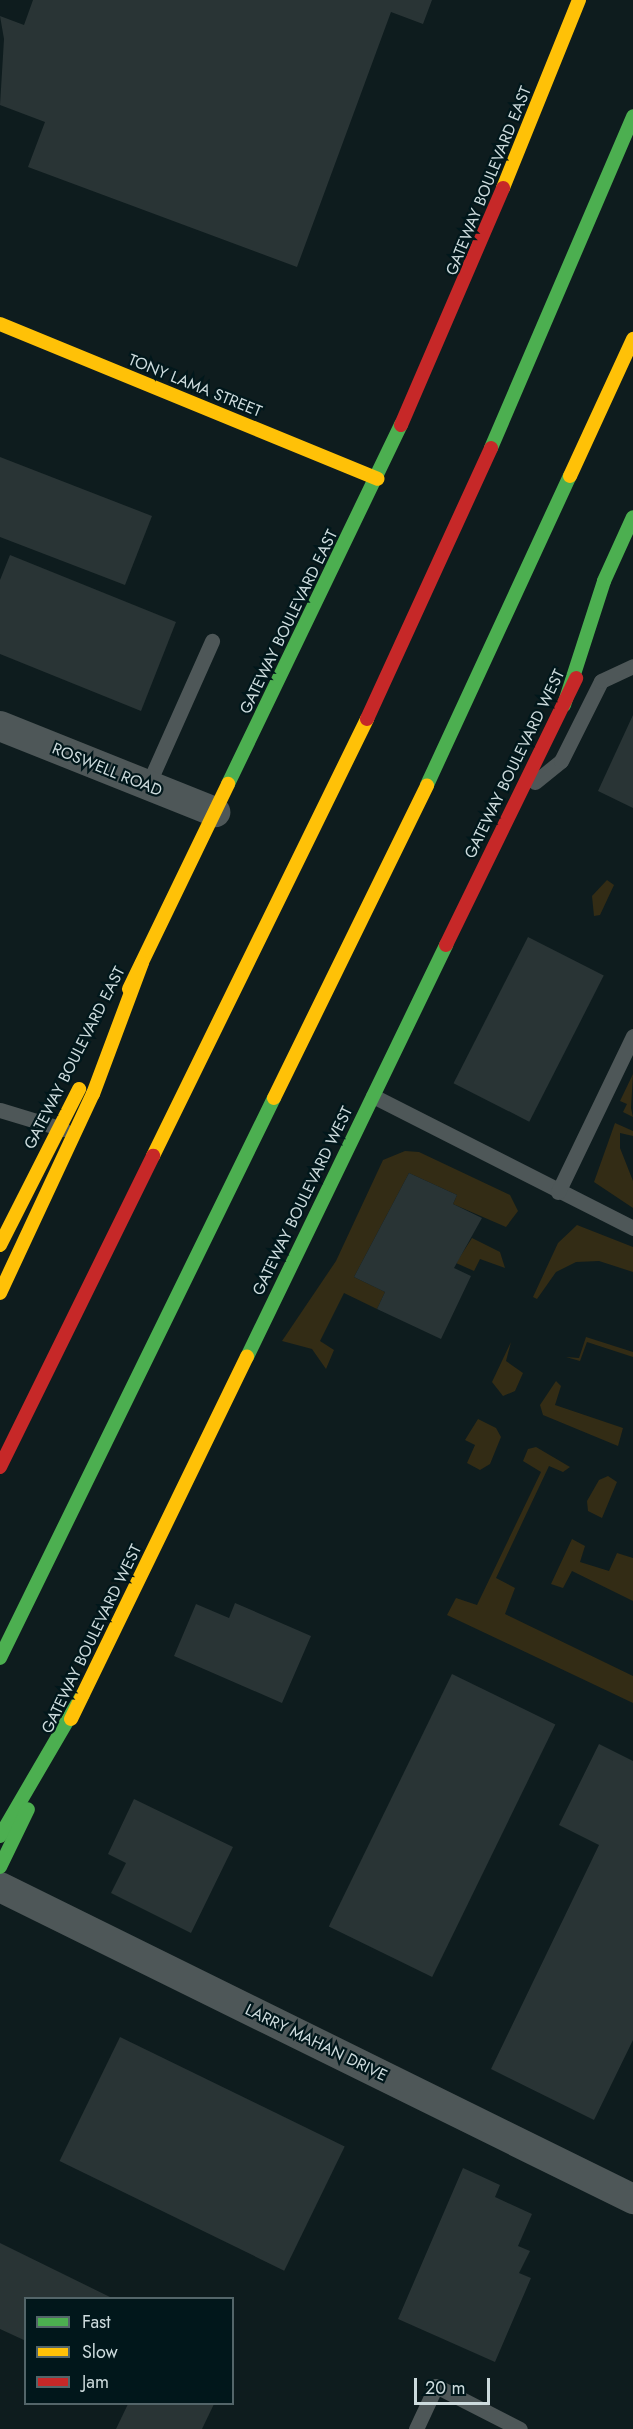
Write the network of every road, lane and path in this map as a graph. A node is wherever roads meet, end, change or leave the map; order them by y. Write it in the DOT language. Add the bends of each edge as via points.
graph roads {
  1 [pos="579,0"];
  2 [pos="633,116"];
  3 [pos="0,324"];
  4 [pos="633,339"];
  5 [pos="377,479"];
  6 [pos="633,517"];
  7 [pos="633,548"];
  8 [pos="212,641"];
  9 [pos="633,666"];
  10 [pos="564,705"];
  11 [pos="0,726"];
  12 [pos="147,787"];
  13 [pos="516,797"];
  14 [pos="215,812"];
  15 [pos="633,1036"];
  16 [pos="373,1095"];
  17 [pos="0,1110"];
  18 [pos="67,1130"];
  19 [pos="558,1192"];
  20 [pos="633,1228"];
  21 [pos="0,1245"];
  22 [pos="0,1293"];
  23 [pos="0,1467"];
  24 [pos="0,1658"];
  25 [pos="83,1694"];
  26 [pos="0,1836"];
  27 [pos="0,1867"];
  28 [pos="0,1887"];
  29 [pos="633,2199"];
  30 [pos="416,2429"];
  31 [pos="520,2429"];
  1 -- 5 [label="main road, GATEWAY BOULEVARD EAST" via="483,244"];
  2 -- 23 [label="main road" via="424,603"];
  3 -- 5 [label="main road, TONY LAMA STREET"];
  4 -- 24 [label="main road" via="444,750"];
  5 -- 14 [label="main road, GATEWAY BOULEVARD EAST"];
  6 -- 10 [label="main road" via="604,581"];
  7 -- 10 [label="main road, GATEWAY BOULEVARD WEST"];
  8 -- 12 [label="lane"];
  9 -- 13 [label="lane" via="601,681 561,761"];
  10 -- 13 [label="main road, GATEWAY BOULEVARD WEST"];
  11 -- 12 [label="street, ROSWELL ROAD"];
  12 -- 14 [label="street, ROSWELL ROAD"];
  13 -- 16 [label="main road, GATEWAY BOULEVARD WEST"];
  14 -- 18 [label="main road, GATEWAY BOULEVARD EAST"];
  15 -- 19 [label="lane"];
  16 -- 19 [label="lane"];
  16 -- 25 [label="main road, GATEWAY BOULEVARD WEST"];
  17 -- 18 [label="lane"];
  18 -- 21 [label="main road, GATEWAY BOULEVARD EAST"];
  18 -- 22 [label="main road"];
  19 -- 20 [label="lane"];
  25 -- 26 [label="main road"];
  25 -- 27 [label="main road, GATEWAY BOULEVARD WEST"];
  28 -- 29 [label="street, LARRY MAHAN DRIVE"];
  30 -- 31 [label="lane" via="436,2386"];
}
